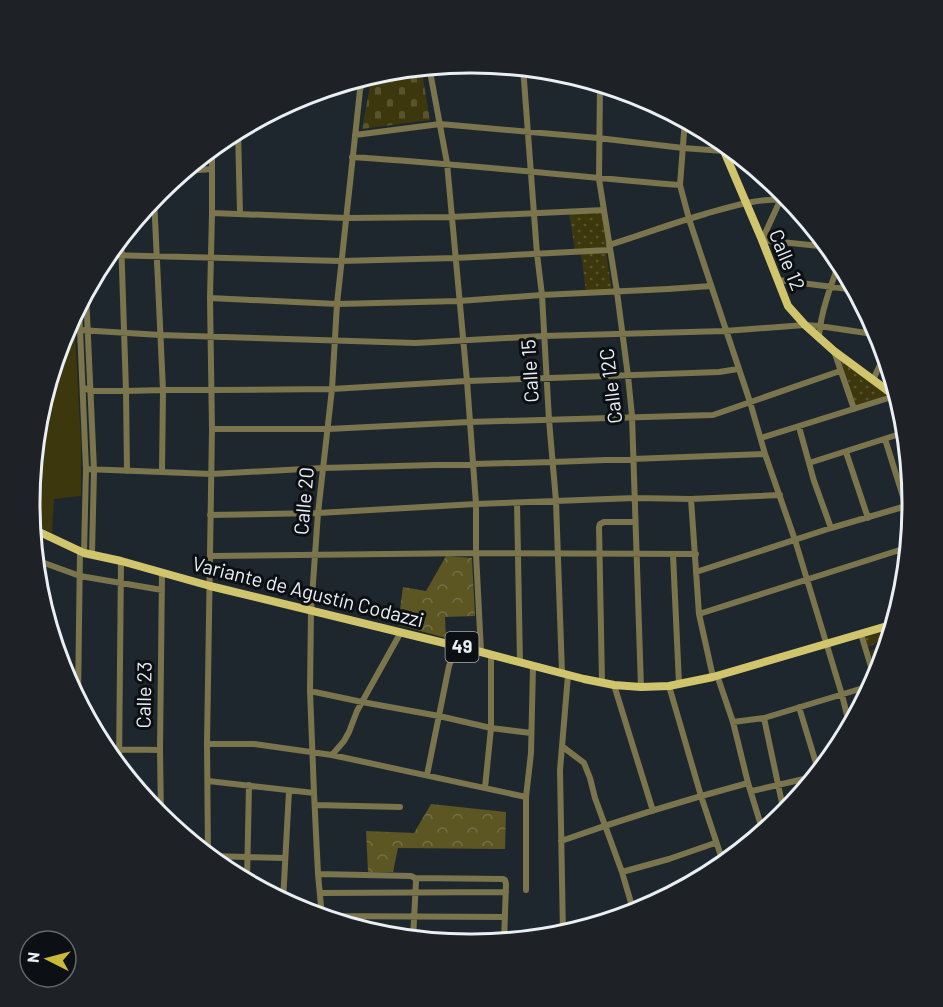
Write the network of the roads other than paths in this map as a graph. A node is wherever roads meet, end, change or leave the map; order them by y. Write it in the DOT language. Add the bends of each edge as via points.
graph roads {
  1 [pos="431,74"];
  2 [pos="524,76"];
  3 [pos="361,87"];
  4 [pos="360,90"];
  5 [pos="600,92"];
  6 [pos="440,124"];
  7 [pos="684,129"];
  8 [pos="527,132"];
  9 [pos="355,135"];
  10 [pos="598,138"];
  11 [pos="238,141"];
  12 [pos="683,148"];
  13 [pos="719,151"];
  14 [pos="726,156"];
  15 [pos="352,157"];
  16 [pos="212,160"];
  17 [pos="447,164"];
  18 [pos="212,169"];
  19 [pos="199,170"];
  20 [pos="531,173"];
  21 [pos="599,179"];
  22 [pos="681,185"];
  23 [pos="776,199"];
  24 [pos="745,202"];
  25 [pos="780,203"];
  26 [pos="604,210"];
  27 [pos="154,212"];
  28 [pos="212,213"];
  29 [pos="240,214"];
  30 [pos="534,214"];
  31 [pos="451,217"];
  32 [pos="346,218"];
  33 [pos="689,219"];
  34 [pos="762,240"];
  35 [pos="816,246"];
  36 [pos="609,248"];
  37 [pos="537,254"];
  38 [pos="122,255"];
  39 [pos="156,256"];
  40 [pos="211,258"];
  41 [pos="455,258"];
  42 [pos="341,261"];
  43 [pos="835,273"];
  44 [pos="778,280"];
  45 [pos="711,286"];
  46 [pos="830,287"];
  47 [pos="845,289"];
  48 [pos="616,292"];
  49 [pos="542,295"];
  50 [pos="210,298"];
  51 [pos="459,301"];
  52 [pos="337,304"];
  53 [pos="84,315"];
  54 [pos="81,321"];
  55 [pos="805,325"];
  56 [pos="819,326"];
  57 [pos="83,330"];
  58 [pos="725,331"];
  59 [pos="124,333"];
  60 [pos="867,333"];
  61 [pos="621,334"];
  62 [pos="160,336"];
  63 [pos="211,336"];
  64 [pos="544,336"];
  65 [pos="819,336"];
  66 [pos="335,340"];
  67 [pos="463,341"];
  68 [pos="834,351"];
  69 [pos="880,365"];
  70 [pos="738,369"];
  71 [pos="840,371"];
  72 [pos="628,376"];
  73 [pos="547,378"];
  74 [pos="873,380"];
  75 [pos="467,381"];
  76 [pos="82,387"];
  77 [pos="332,389"];
  78 [pos="163,390"];
  79 [pos="211,390"];
  80 [pos="887,390"];
  81 [pos="90,391"];
  82 [pos="126,391"];
  83 [pos="890,399"];
  84 [pos="750,402"];
  85 [pos="854,409"];
  86 [pos="632,416"];
  87 [pos="549,420"];
  88 [pos="469,422"];
  89 [pos="799,427"];
  90 [pos="212,429"];
  91 [pos="328,429"];
  92 [pos="897,435"];
  93 [pos="761,438"];
  94 [pos="885,439"];
  95 [pos="846,452"];
  96 [pos="765,454"];
  97 [pos="634,458"];
  98 [pos="553,462"];
  99 [pos="809,462"];
  100 [pos="473,463"];
  101 [pos="323,468"];
  102 [pos="90,470"];
  103 [pos="127,471"];
  104 [pos="162,471"];
  105 [pos="211,474"];
  106 [pos="902,493"];
  107 [pos="780,495"];
  108 [pos="635,498"];
  109 [pos="691,499"];
  110 [pos="556,501"];
  111 [pos="517,503"];
  112 [pos="476,504"];
  113 [pos="902,507"];
  114 [pos="318,513"];
  115 [pos="210,515"];
  116 [pos="868,518"];
  117 [pos="635,522"];
  118 [pos="831,528"];
  119 [pos="41,533"];
  120 [pos="795,540"];
  121 [pos="900,550"];
  122 [pos="85,553"];
  123 [pos="476,553"];
  124 [pos="598,553"];
  125 [pos="636,553"];
  126 [pos="316,554"];
  127 [pos="517,554"];
  128 [pos="559,554"];
  129 [pos="673,554"];
  130 [pos="696,554"];
  131 [pos="211,556"];
  132 [pos="121,561"];
  133 [pos="45,563"];
  134 [pos="696,572"];
  135 [pos="162,573"];
  136 [pos="80,576"];
  137 [pos="807,580"];
  138 [pos="120,583"];
  139 [pos="210,586"];
  140 [pos="162,590"];
  141 [pos="311,610"];
  142 [pos="699,614"];
  143 [pos="884,627"];
  144 [pos="401,632"];
  145 [pos="861,634"];
  146 [pos="827,644"];
  147 [pos="457,646"];
  148 [pos="481,652"];
  149 [pos="491,655"];
  150 [pos="520,663"];
  151 [pos="533,666"];
  152 [pos="871,666"];
  153 [pos="565,674"];
  154 [pos="715,676"];
  155 [pos="78,680"];
  156 [pos="602,682"];
  157 [pos="679,684"];
  158 [pos="614,685"];
  159 [pos="669,686"];
  160 [pos="641,687"];
  161 [pos="860,689"];
  162 [pos="310,691"];
  163 [pos="842,695"];
  164 [pos="362,702"];
  165 [pos="799,707"];
  166 [pos="847,715"];
  167 [pos="439,716"];
  168 [pos="764,717"];
  169 [pos="733,722"];
  170 [pos="491,728"];
  171 [pos="531,734"];
  172 [pos="207,744"];
  173 [pos="563,747"];
  174 [pos="118,749"];
  175 [pos="160,750"];
  176 [pos="313,752"];
  177 [pos="332,755"];
  178 [pos="815,763"];
  179 [pos="427,775"];
  180 [pos="804,777"];
  181 [pos="208,781"];
  182 [pos="748,783"];
  183 [pos="778,784"];
  184 [pos="249,786"];
  185 [pos="485,788"];
  186 [pos="289,791"];
  187 [pos="752,791"];
  188 [pos="314,793"];
  189 [pos="700,796"];
  190 [pos="526,797"];
  191 [pos="161,802"];
  192 [pos="782,803"];
  193 [pos="315,805"];
  194 [pos="400,807"];
  195 [pos="652,811"];
  196 [pos="761,823"];
  197 [pos="606,825"];
  198 [pos="561,841"];
  199 [pos="715,843"];
  200 [pos="208,844"];
  201 [pos="720,855"];
  202 [pos="225,857"];
  203 [pos="248,858"];
  204 [pos="285,858"];
  205 [pos="247,871"];
  206 [pos="622,872"];
  207 [pos="318,874"];
  208 [pos="415,878"];
  209 [pos="526,890"];
  210 [pos="283,891"];
  211 [pos="506,891"];
  212 [pos="415,892"];
  213 [pos="320,893"];
  214 [pos="631,904"];
  215 [pos="321,907"];
  216 [pos="505,916"];
  217 [pos="350,917"];
  218 [pos="414,917"];
  219 [pos="562,925"];
  220 [pos="413,931"];
  221 [pos="504,934"];
  1 -- 6 [label="street"];
  2 -- 8 [label="street, Calle 15"];
  3 -- 4 [label="street, Calle 20"];
  4 -- 9 [label="street, Calle 20"];
  5 -- 10 [label="street, Calle 12C"];
  6 -- 8 [label="street"];
  6 -- 9 [label="street"];
  6 -- 17 [label="street"];
  7 -- 12 [label="street"];
  8 -- 10 [label="street"];
  8 -- 20 [label="street, Calle 15"];
  9 -- 15 [label="street, Calle 20"];
  10 -- 12 [label="street"];
  10 -- 21 [label="street, Calle 12C"];
  11 -- 29 [label="street"];
  12 -- 13 [label="street"];
  12 -- 22 [label="street"];
  14 -- 24 [label="main road, Calle 12"];
  15 -- 17 [label="street"];
  15 -- 32 [label="street, Calle 20"];
  16 -- 18 [label="street"];
  17 -- 20 [label="street"];
  17 -- 31 [label="street"];
  18 -- 19 [label="street"];
  18 -- 28 [label="street"];
  20 -- 21 [label="street"];
  20 -- 30 [label="street, Calle 15"];
  21 -- 22 [label="street"];
  21 -- 26 [label="street, Calle 12C"];
  22 -- 33 [label="street"];
  23 -- 24 [label="street"];
  24 -- 33 [label="street"];
  24 -- 34 [label="main road, Calle 12"];
  25 -- 34 [label="street"];
  26 -- 30 [label="street"];
  26 -- 36 [label="street, Calle 12C"];
  27 -- 39 [label="street"];
  28 -- 29 [label="street"];
  28 -- 40 [label="street"];
  29 -- 32 [label="street"];
  30 -- 31 [label="street"];
  30 -- 37 [label="street, Calle 15"];
  31 -- 32 [label="street"];
  31 -- 41 [label="street"];
  32 -- 42 [label="street, Calle 20"];
  33 -- 36 [label="street"];
  33 -- 45 [label="street"];
  34 -- 35 [label="street"];
  34 -- 44 [label="main road, Calle 12"];
  36 -- 37 [label="street"];
  36 -- 48 [label="street, Calle 12C"];
  37 -- 41 [label="street"];
  37 -- 49 [label="street, Calle 15"];
  38 -- 39 [label="street"];
  38 -- 59 [label="street"];
  39 -- 40 [label="street"];
  39 -- 62 [label="street"];
  40 -- 42 [label="street"];
  40 -- 50 [label="street"];
  41 -- 42 [label="street"];
  41 -- 51 [label="street"];
  42 -- 52 [label="street, Calle 20"];
  43 -- 46 [label="street"];
  44 -- 46 [label="street"];
  44 -- 55 [label="main road, Calle 12" via="788,306"];
  45 -- 48 [label="street"];
  45 -- 58 [label="street"];
  46 -- 47 [label="street"];
  46 -- 56 [label="street"];
  48 -- 49 [label="street"];
  48 -- 61 [label="street, Calle 12C"];
  49 -- 51 [label="street"];
  49 -- 64 [label="street, Calle 15"];
  50 -- 52 [label="street"];
  50 -- 63 [label="street"];
  51 -- 52 [label="street"];
  51 -- 67 [label="street"];
  52 -- 66 [label="street, Calle 20"];
  53 -- 57 [label="street"];
  54 -- 57 [label="street"];
  55 -- 56 [label="street"];
  55 -- 58 [label="street"];
  55 -- 65 [label="main road, Calle 12"];
  56 -- 60 [label="street"];
  56 -- 65 [label="street"];
  57 -- 59 [label="street"];
  57 -- 76 [label="street"];
  57 -- 81 [label="street"];
  58 -- 61 [label="street"];
  58 -- 70 [label="street"];
  59 -- 62 [label="street"];
  59 -- 82 [label="street"];
  61 -- 64 [label="street"];
  61 -- 72 [label="street, Calle 12C"];
  62 -- 63 [label="street"];
  62 -- 78 [label="street"];
  63 -- 66 [label="street"];
  63 -- 79 [label="street"];
  64 -- 67 [label="street"];
  64 -- 73 [label="street, Calle 15"];
  65 -- 68 [label="main road, Calle 12"];
  66 -- 67 [label="street"];
  66 -- 77 [label="street, Calle 20"];
  67 -- 75 [label="street"];
  68 -- 71 [label="street"];
  68 -- 74 [label="main road, Calle 12"];
  69 -- 74 [label="street"];
  70 -- 72 [label="street"];
  70 -- 84 [label="street"];
  71 -- 84 [label="street"];
  71 -- 85 [label="street"];
  72 -- 73 [label="street"];
  72 -- 86 [label="street, Calle 12C"];
  73 -- 75 [label="street"];
  73 -- 87 [label="street, Calle 15"];
  74 -- 80 [label="main road, Calle 12"];
  75 -- 77 [label="street"];
  75 -- 88 [label="street"];
  76 -- 81 [label="street"];
  76 -- 102 [label="street"];
  77 -- 79 [label="street"];
  77 -- 91 [label="street, Calle 20"];
  78 -- 79 [label="street"];
  78 -- 82 [label="street"];
  78 -- 104 [label="street"];
  79 -- 90 [label="street"];
  81 -- 82 [label="street"];
  81 -- 102 [label="street"];
  82 -- 103 [label="street"];
  83 -- 85 [label="street"];
  84 -- 86 [label="street" via="713,415"];
  84 -- 93 [label="street"];
  85 -- 89 [label="street"];
  86 -- 87 [label="street"];
  86 -- 97 [label="street, Calle 12C"];
  87 -- 88 [label="street"];
  87 -- 98 [label="street, Calle 15"];
  88 -- 91 [label="street"];
  88 -- 100 [label="street"];
  89 -- 93 [label="street"];
  89 -- 99 [label="street"];
  90 -- 91 [label="street"];
  90 -- 105 [label="street"];
  91 -- 101 [label="street, Calle 20"];
  92 -- 94 [label="street"];
  93 -- 96 [label="street"];
  94 -- 95 [label="street"];
  94 -- 106 [label="street"];
  95 -- 99 [label="street"];
  95 -- 116 [label="street"];
  96 -- 97 [label="street"];
  96 -- 107 [label="street"];
  97 -- 98 [label="street"];
  97 -- 108 [label="street, Calle 12C"];
  98 -- 100 [label="street"];
  98 -- 110 [label="street, Calle 15"];
  99 -- 118 [label="street"];
  100 -- 101 [label="street"];
  100 -- 112 [label="street"];
  101 -- 105 [label="street"];
  101 -- 114 [label="street, Calle 20"];
  102 -- 103 [label="street"];
  102 -- 122 [label="street"];
  103 -- 104 [label="street"];
  104 -- 105 [label="street"];
  105 -- 115 [label="street"];
  107 -- 109 [label="street"];
  107 -- 120 [label="street"];
  108 -- 109 [label="street"];
  108 -- 110 [label="street"];
  108 -- 117 [label="street, Calle 12C"];
  109 -- 130 [label="street"];
  110 -- 111 [label="street"];
  110 -- 128 [label="street, Calle 15"];
  111 -- 112 [label="street"];
  111 -- 127 [label="street"];
  112 -- 114 [label="street"];
  112 -- 123 [label="street"];
  113 -- 116 [label="street"];
  114 -- 115 [label="street"];
  114 -- 126 [label="street, Calle 20"];
  115 -- 131 [label="street"];
  116 -- 118 [label="street"];
  117 -- 124 [label="street" via="600,524"];
  117 -- 125 [label="street, Calle 12C"];
  118 -- 120 [label="street"];
  119 -- 122 [label="main road, Variante de Agustín Codazzi / 49"];
  120 -- 134 [label="street"];
  120 -- 137 [label="street"];
  121 -- 137 [label="street"];
  122 -- 132 [label="main road, Variante de Agustín Codazzi / 49"];
  122 -- 136 [label="street"];
  123 -- 126 [label="street"];
  123 -- 127 [label="street"];
  123 -- 148 [label="street"];
  124 -- 125 [label="street"];
  124 -- 128 [label="street"];
  124 -- 156 [label="street"];
  125 -- 129 [label="street"];
  125 -- 160 [label="street, Calle 12C"];
  126 -- 131 [label="street"];
  126 -- 141 [label="street, Calle 20"];
  127 -- 128 [label="street"];
  127 -- 150 [label="street"];
  128 -- 153 [label="street, Calle 15"];
  129 -- 130 [label="street"];
  129 -- 157 [label="street"];
  130 -- 134 [label="street"];
  131 -- 139 [label="street"];
  132 -- 135 [label="main road, Variante de Agustín Codazzi / 49"];
  132 -- 138 [label="street"];
  133 -- 136 [label="street"];
  134 -- 142 [label="street"];
  135 -- 139 [label="main road, Variante de Agustín Codazzi / 49"];
  135 -- 140 [label="street, Calle 23"];
  136 -- 138 [label="street"];
  136 -- 155 [label="street"];
  137 -- 142 [label="street"];
  137 -- 146 [label="street"];
  138 -- 140 [label="street"];
  138 -- 174 [label="street"];
  139 -- 141 [label="main road, Variante de Agustín Codazzi / 49"];
  139 -- 172 [label="street"];
  140 -- 175 [label="street, Calle 23"];
  141 -- 144 [label="main road, Variante de Agustín Codazzi / 49"];
  141 -- 162 [label="street, Calle 20"];
  142 -- 154 [label="street"];
  143 -- 145 [label="main road, Variante de Agustín Codazzi / 49"];
  144 -- 147 [label="main road, Variante de Agustín Codazzi / 49"];
  144 -- 164 [label="street"];
  145 -- 146 [label="main road, Variante de Agustín Codazzi / 49"];
  145 -- 152 [label="street"];
  146 -- 154 [label="main road, Variante de Agustín Codazzi / 49"];
  146 -- 163 [label="street"];
  147 -- 148 [label="main road, Variante de Agustín Codazzi / 49"];
  147 -- 167 [label="street"];
  148 -- 149 [label="main road, Variante de Agustín Codazzi / 49"];
  149 -- 150 [label="main road, Variante de Agustín Codazzi / 49"];
  149 -- 170 [label="street"];
  150 -- 151 [label="main road, Variante de Agustín Codazzi / 49"];
  151 -- 153 [label="main road, Variante de Agustín Codazzi / 49"];
  151 -- 171 [label="street"];
  153 -- 156 [label="main road, Variante de Agustín Codazzi / 49"];
  153 -- 173 [label="street, Calle 15"];
  154 -- 157 [label="main road, Variante de Agustín Codazzi / 49"];
  154 -- 169 [label="street"];
  156 -- 158 [label="main road, Variante de Agustín Codazzi / 49"];
  157 -- 159 [label="main road, Variante de Agustín Codazzi / 49"];
  158 -- 160 [label="main road, Variante de Agustín Codazzi / 49"];
  158 -- 195 [label="street"];
  159 -- 160 [label="main road, Variante de Agustín Codazzi / 49"];
  159 -- 189 [label="street"];
  161 -- 163 [label="street"];
  162 -- 164 [label="street"];
  162 -- 176 [label="street, Calle 20"];
  163 -- 165 [label="street"];
  163 -- 166 [label="street"];
  164 -- 167 [label="street"];
  164 -- 177 [label="street" via="350,732"];
  165 -- 168 [label="street"];
  165 -- 178 [label="street"];
  167 -- 170 [label="street"];
  167 -- 179 [label="street"];
  168 -- 169 [label="street"];
  168 -- 183 [label="street"];
  169 -- 182 [label="street"];
  170 -- 171 [label="street"];
  170 -- 185 [label="street"];
  171 -- 190 [label="street"];
  172 -- 176 [label="street" via="254,744"];
  172 -- 181 [label="street"];
  173 -- 197 [label="street" via="584,763"];
  173 -- 198 [label="street, Calle 15"];
  174 -- 175 [label="street"];
  175 -- 191 [label="street, Calle 23"];
  176 -- 177 [label="street"];
  176 -- 188 [label="street, Calle 20"];
  177 -- 179 [label="street"];
  179 -- 185 [label="street"];
  180 -- 183 [label="street"];
  181 -- 184 [label="street"];
  181 -- 200 [label="street"];
  182 -- 187 [label="street"];
  182 -- 189 [label="street"];
  183 -- 187 [label="street"];
  183 -- 192 [label="street"];
  184 -- 186 [label="street"];
  184 -- 203 [label="street"];
  185 -- 190 [label="street"];
  186 -- 188 [label="street"];
  186 -- 204 [label="street"];
  187 -- 196 [label="street"];
  188 -- 193 [label="street, Calle 20"];
  189 -- 195 [label="street"];
  189 -- 199 [label="street"];
  190 -- 209 [label="street"];
  193 -- 194 [label="street"];
  193 -- 207 [label="street, Calle 20"];
  195 -- 197 [label="street"];
  197 -- 198 [label="street"];
  197 -- 206 [label="street"];
  198 -- 219 [label="street, Calle 15"];
  199 -- 201 [label="street"];
  199 -- 206 [label="street"];
  202 -- 203 [label="street"];
  203 -- 204 [label="street"];
  203 -- 205 [label="street"];
  204 -- 210 [label="street"];
  206 -- 214 [label="street"];
  207 -- 208 [label="street"];
  207 -- 213 [label="street, Calle 20"];
  208 -- 211 [label="street" via="503,879"];
  208 -- 212 [label="street"];
  211 -- 212 [label="street"];
  211 -- 216 [label="street"];
  212 -- 213 [label="street"];
  212 -- 218 [label="street"];
  213 -- 215 [label="street, Calle 20"];
  216 -- 218 [label="street"];
  216 -- 221 [label="street"];
  217 -- 218 [label="street"];
  218 -- 220 [label="street"];
}
